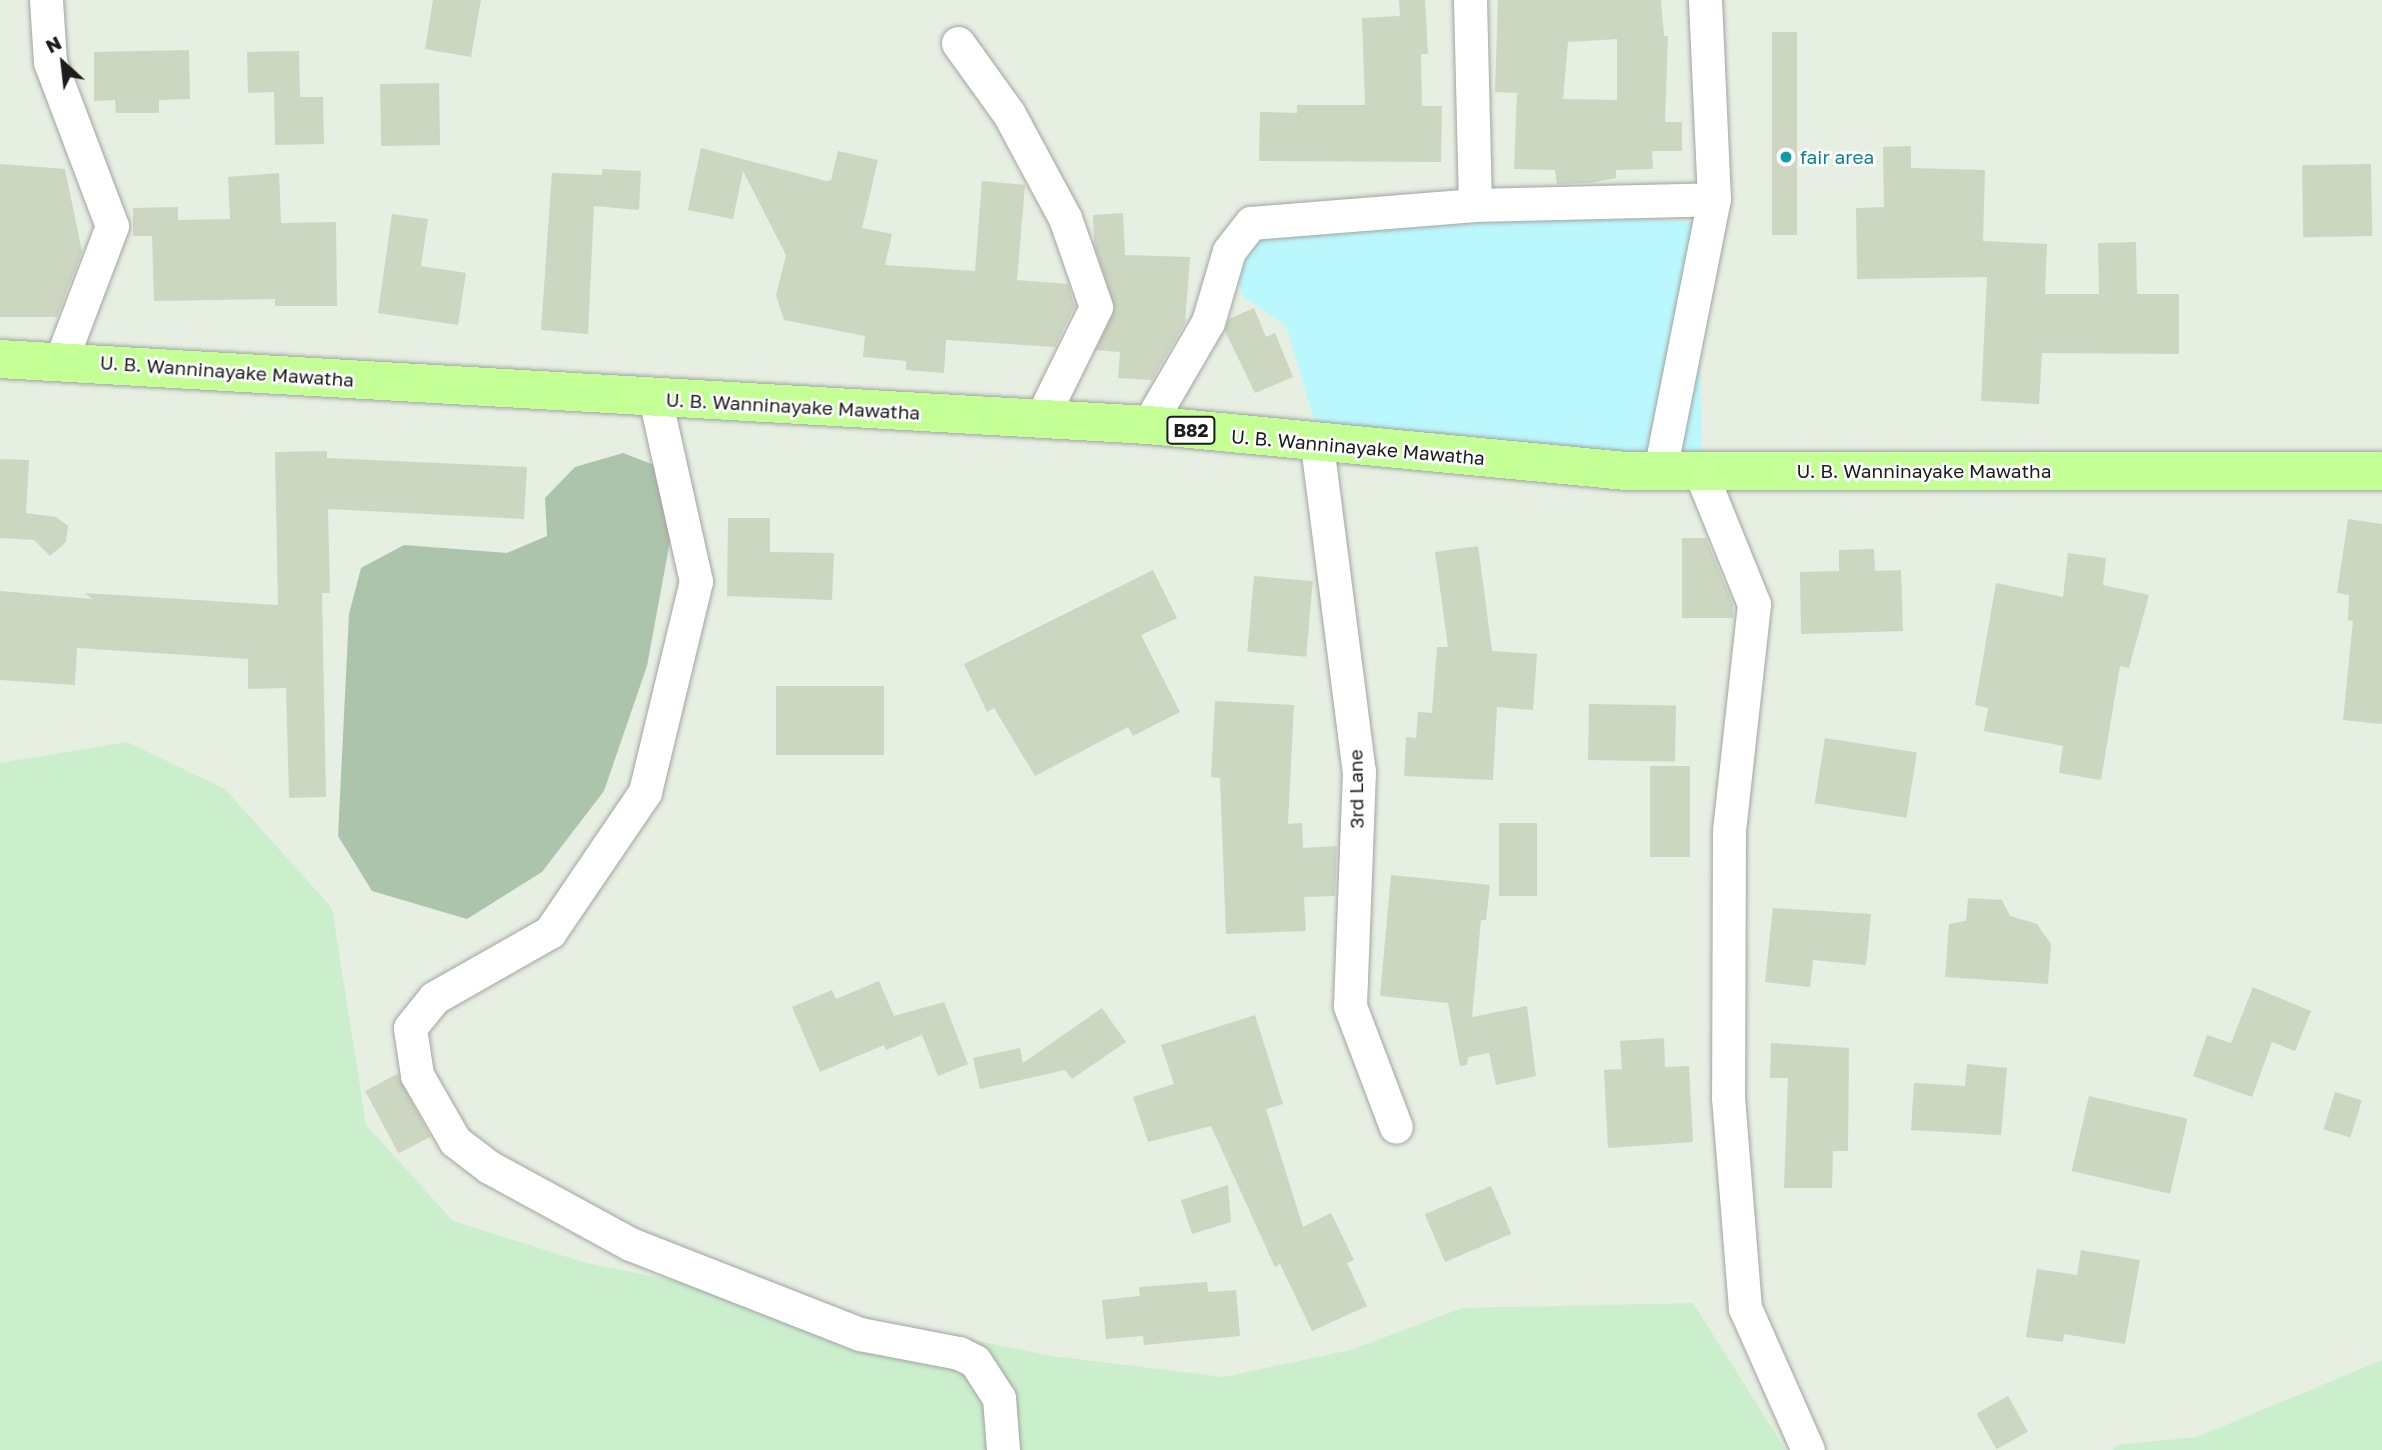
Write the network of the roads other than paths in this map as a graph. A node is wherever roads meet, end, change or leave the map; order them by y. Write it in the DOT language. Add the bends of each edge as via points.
graph roads {
  1 [pos="46,0"];
  2 [pos="1470,0"];
  3 [pos="1705,0"];
  4 [pos="958,43"];
  5 [pos="1714,200"];
  6 [pos="1475,205"];
  7 [pos="0,359"];
  8 [pos="61,360"];
  9 [pos="655,398"];
  10 [pos="1040,421"];
  11 [pos="1147,425"];
  12 [pos="1317,444"];
  13 [pos="1660,471"];
  14 [pos="1700,471"];
  15 [pos="2382,471"];
  16 [pos="1396,1127"];
  17 [pos="1003,1450"];
  18 [pos="1808,1450"];
  1 -- 8 [label="street" via="50,62 112,226"];
  2 -- 6 [label="street"];
  3 -- 5 [label="street"];
  4 -- 10 [label="street" via="1009,114 1065,218 1096,307"];
  5 -- 6 [label="street"];
  5 -- 13 [label="street"];
  6 -- 11 [label="street" via="1251,223 1229,251 1208,322"];
  7 -- 8 [label="main road, U. B. Wanninayake Mawatha / B82"];
  8 -- 9 [label="main road, U. B. Wanninayake Mawatha / B82"];
  9 -- 10 [label="main road, U. B. Wanninayake Mawatha / B82"];
  9 -- 17 [label="street" via="696,581 645,792 550,932 434,998 410,1028 417,1076 455,1141 489,1167 630,1244 860,1334 959,1353 975,1361 999,1398"];
  10 -- 11 [label="main road, U. B. Wanninayake Mawatha / B82"];
  11 -- 12 [label="main road, U. B. Wanninayake Mawatha / B82"];
  12 -- 13 [label="main road, U. B. Wanninayake Mawatha / B82"];
  12 -- 16 [label="street, 3rd Lane" via="1359,771 1350,1006"];
  13 -- 14 [label="main road, U. B. Wanninayake Mawatha / B82"];
  14 -- 15 [label="main road, U. B. Wanninayake Mawatha / B82"];
  14 -- 18 [label="street" via="1754,604 1729,831 1728,1097 1745,1308"];
}
